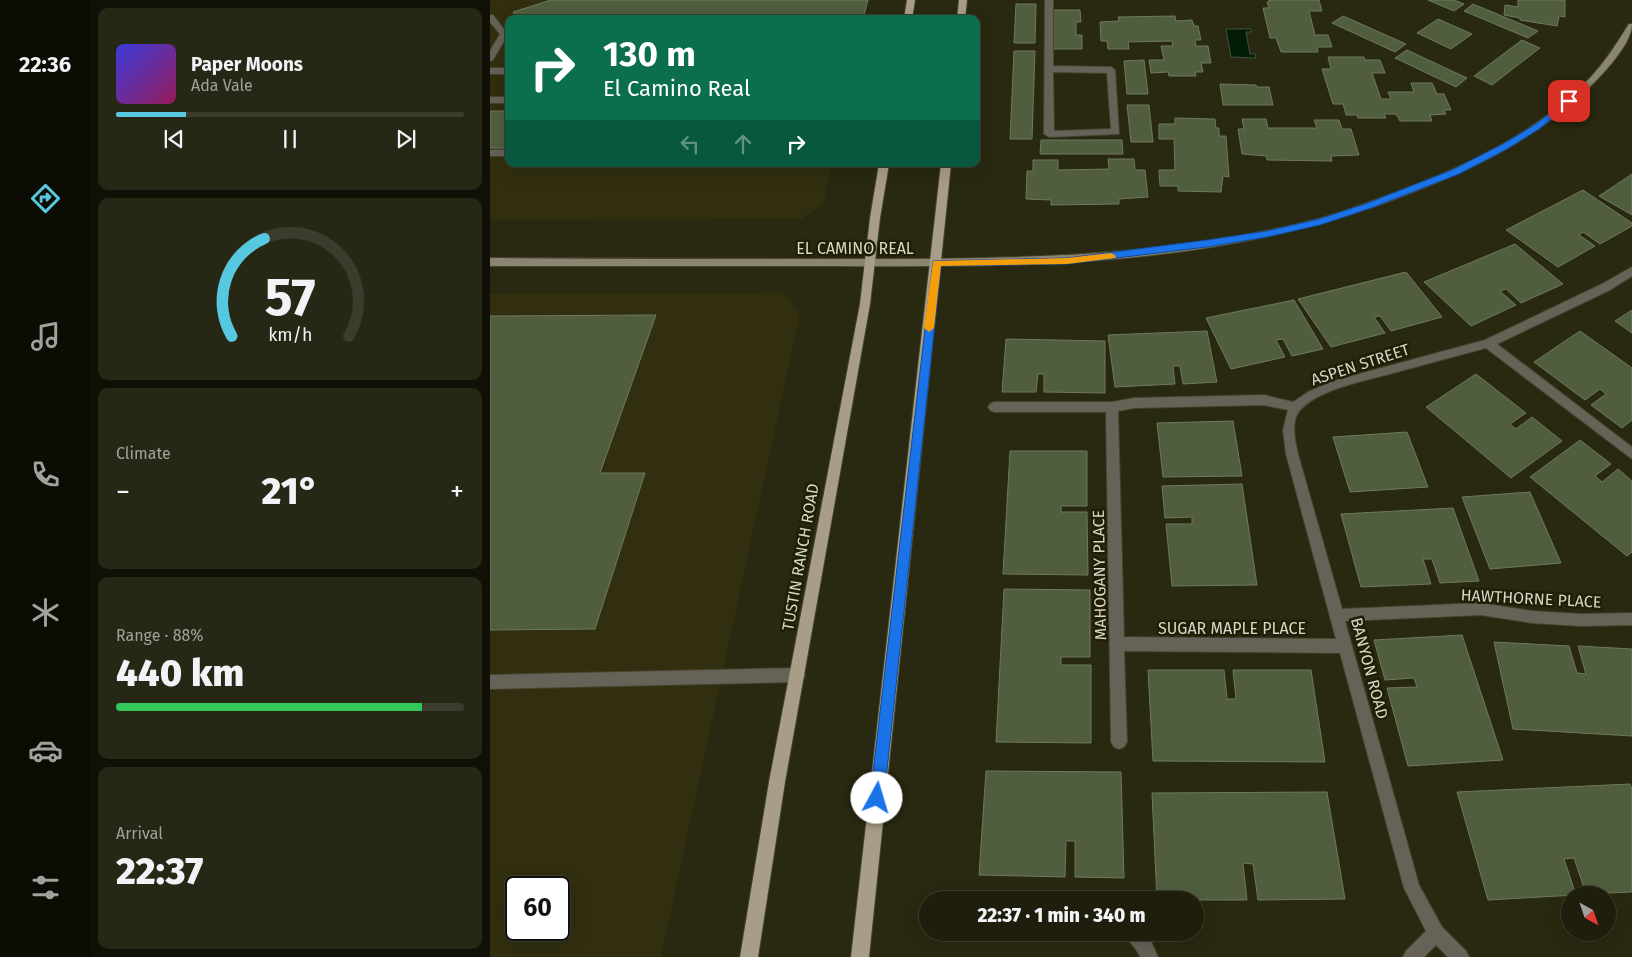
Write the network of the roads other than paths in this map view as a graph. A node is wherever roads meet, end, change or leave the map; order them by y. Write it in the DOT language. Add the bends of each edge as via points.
graph roads {
  1 [pos="911,0"];
  2 [pos="963,0"];
  3 [pos="1049,0"];
  4 [pos="909,15"];
  5 [pos="961,15"];
  6 [pos="490,17"];
  7 [pos="1632,26"];
  8 [pos="505,33"];
  9 [pos="505,36"];
  10 [pos="490,58"];
  11 [pos="1048,69"];
  12 [pos="490,70"];
  13 [pos="505,70"];
  14 [pos="490,100"];
  15 [pos="505,100"];
  16 [pos="490,153"];
  17 [pos="505,153"];
  18 [pos="884,167"];
  19 [pos="946,167"];
  20 [pos="490,262"];
  21 [pos="870,262"];
  22 [pos="936,263"];
  23 [pos="1632,271"];
  24 [pos="1488,343"];
  25 [pos="994,407"];
  26 [pos="1112,407"];
  27 [pos="1295,407"];
  28 [pos="1632,454"];
  29 [pos="1338,615"];
  30 [pos="1632,619"];
  31 [pos="1118,644"];
  32 [pos="1346,646"];
  33 [pos="798,675"];
  34 [pos="490,682"];
  35 [pos="1118,742"];
  36 [pos="1436,933"];
  37 [pos="1141,941"];
  38 [pos="749,957"];
  39 [pos="860,957"];
  40 [pos="1149,957"];
  41 [pos="1412,957"];
  42 [pos="1460,957"];
  1 -- 4 [label="main road"];
  2 -- 5 [label="main road"];
  3 -- 11 [label="street"];
  6 -- 8 [label="street"];
  7 -- 22 [label="main road, EL CAMINO REAL" via="1591,81 1536,128 1456,172 1368,206 1320,222 1267,234 1149,252 1067,261"];
  9 -- 10 [label="street"];
  11 -- 11 [label="street" via="1049,134 1116,132 1111,70"];
  12 -- 13 [label="street"];
  14 -- 15 [label="street"];
  16 -- 17 [label="street"];
  18 -- 21 [label="main road, TUSTIN RANCH ROAD"];
  19 -- 22 [label="main road"];
  20 -- 21 [label="main road, EL CAMINO REAL"];
  21 -- 22 [label="main road, EL CAMINO REAL"];
  21 -- 33 [label="main road, TUSTIN RANCH ROAD"];
  22 -- 39 [label="main road"];
  23 -- 24 [label="street, ASPEN STREET" via="1606,287"];
  24 -- 27 [label="street, ASPEN STREET" via="1338,384 1312,395"];
  24 -- 28 [label="street"];
  25 -- 26 [label="street"];
  26 -- 27 [label="street" via="1134,402 1264,400"];
  26 -- 31 [label="street, MAHOGANY PLACE"];
  27 -- 29 [label="street, BANYON ROAD" via="1288,433 1292,454"];
  29 -- 30 [label="street, HAWTHORNE PLACE" via="1481,610 1552,618"];
  29 -- 32 [label="street, BANYON ROAD"];
  31 -- 32 [label="street, SUGAR MAPLE PLACE"];
  31 -- 35 [label="street, MAHOGANY PLACE"];
  32 -- 36 [label="street, BANYON ROAD" via="1412,888"];
  33 -- 34 [label="street"];
  33 -- 38 [label="main road, TUSTIN RANCH ROAD" via="776,782"];
  36 -- 41 [label="street"];
  36 -- 42 [label="street, BANYON ROAD"];
  37 -- 40 [label="street"];
}
